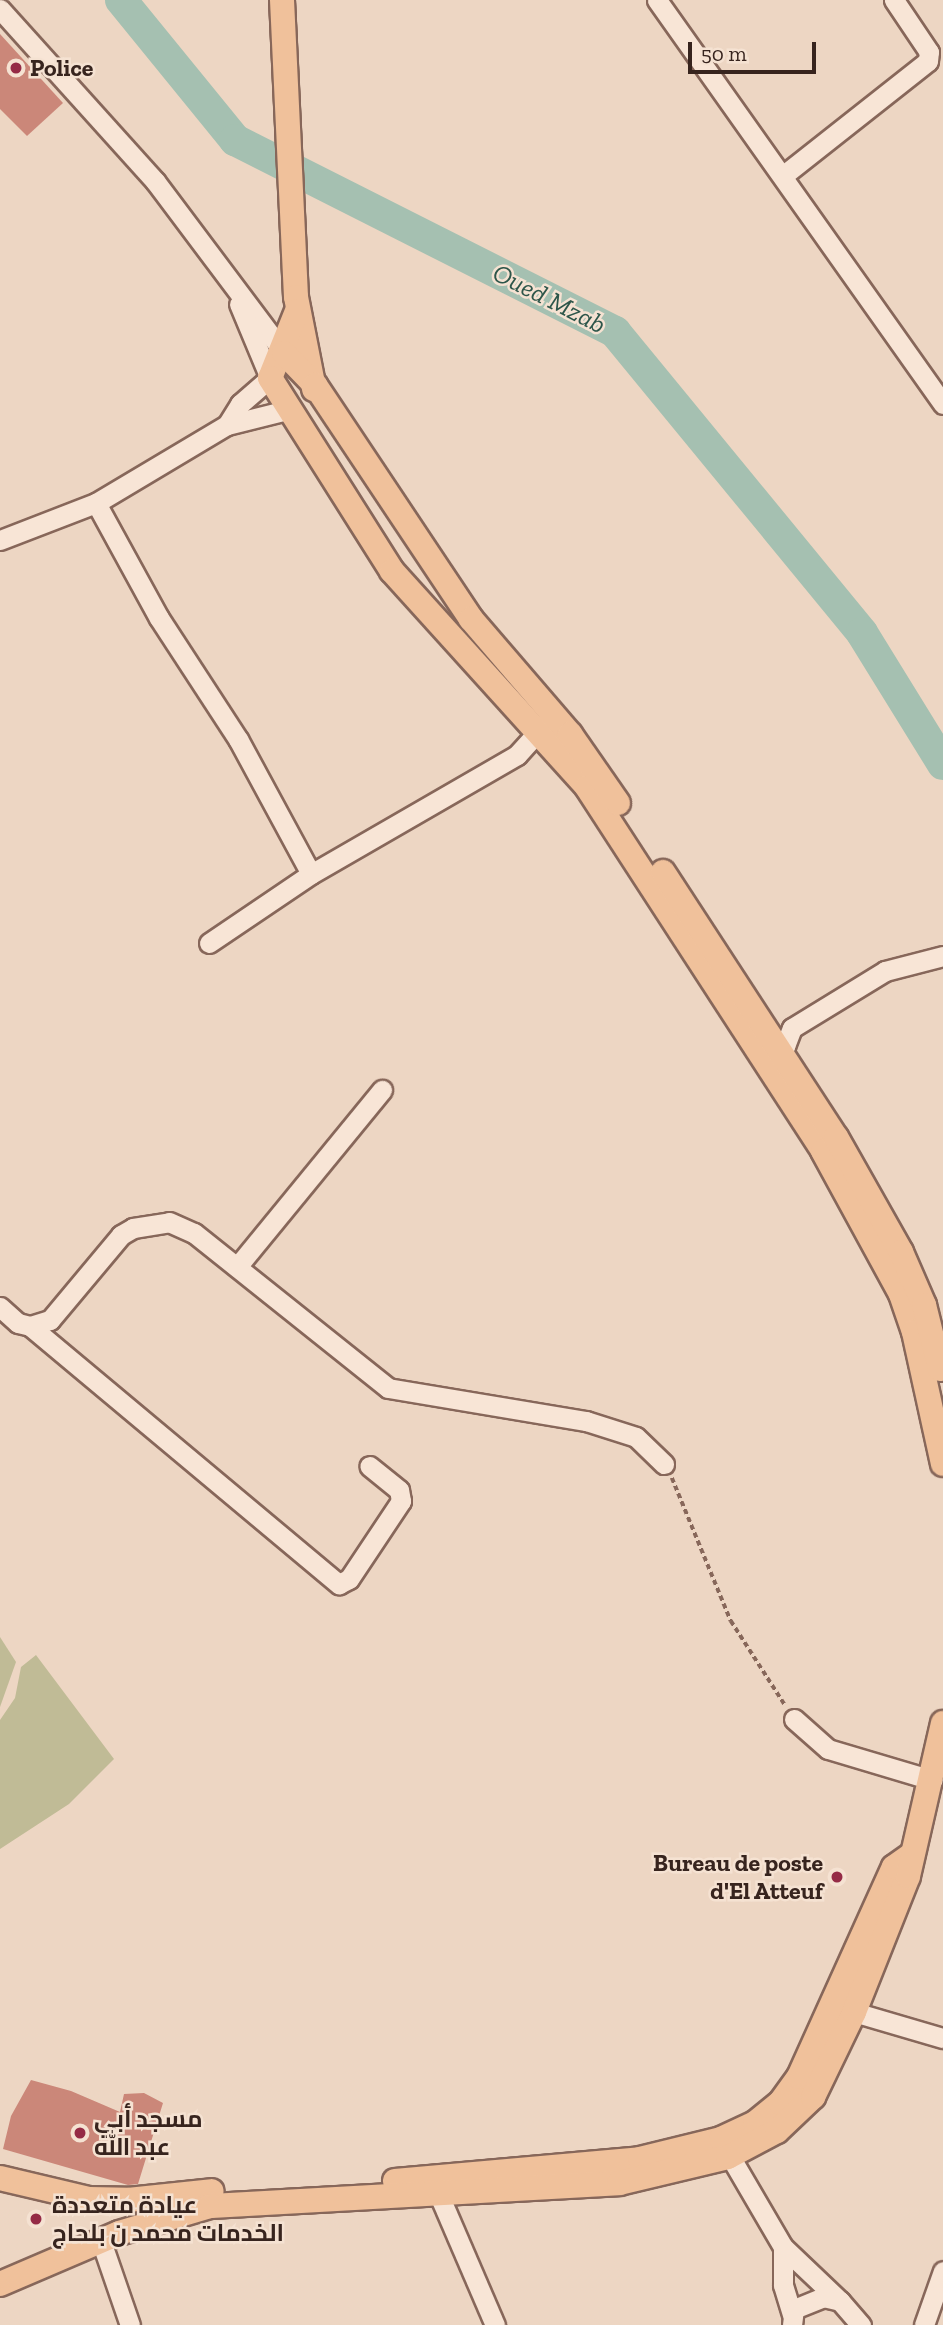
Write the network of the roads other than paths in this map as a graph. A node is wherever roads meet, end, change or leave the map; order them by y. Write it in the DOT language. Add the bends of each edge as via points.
graph roads {
  1 [pos="282,0"];
  2 [pos="657,0"];
  3 [pos="894,0"];
  4 [pos="0,9"];
  5 [pos="785,174"];
  6 [pos="232,283"];
  7 [pos="297,304"];
  8 [pos="284,354"];
  9 [pos="270,378"];
  10 [pos="314,385"];
  11 [pos="943,404"];
  12 [pos="291,409"];
  13 [pos="227,425"];
  14 [pos="96,503"];
  15 [pos="0,540"];
  16 [pos="471,619"];
  17 [pos="450,637"];
  18 [pos="552,713"];
  19 [pos="539,734"];
  20 [pos="311,873"];
  21 [pos="209,943"];
  22 [pos="943,956"];
  23 [pos="792,1028"];
  24 [pos="758,1033"];
  25 [pos="773,1056"];
  26 [pos="383,1090"];
  27 [pos="237,1267"];
  28 [pos="0,1307"];
  29 [pos="30,1326"];
  30 [pos="943,1380"];
  31 [pos="664,1464"];
  32 [pos="943,1464"];
  33 [pos="369,1466"];
  34 [pos="794,1719"];
  35 [pos="943,1723"];
  36 [pos="932,1780"];
  37 [pos="842,2022"];
  38 [pos="943,2038"];
  39 [pos="724,2148"];
  40 [pos="0,2178"];
  41 [pos="435,2188"];
  42 [pos="110,2200"];
  43 [pos="184,2204"];
  44 [pos="110,2237"];
  45 [pos="783,2247"];
  46 [pos="943,2271"];
  47 [pos="0,2284"];
  48 [pos="840,2301"];
  49 [pos="792,2320"];
  50 [pos="130,2325"];
  51 [pos="495,2325"];
  52 [pos="861,2325"];
  53 [pos="924,2325"];
  1 -- 7 [label="main road"];
  2 -- 5 [label="street"];
  3 -- 5 [label="street" via="929,52 928,61"];
  4 -- 6 [label="street" via="114,132"];
  5 -- 11 [label="street"];
  6 -- 8 [label="street"];
  6 -- 9 [label="street"];
  7 -- 8 [label="main road"];
  7 -- 10 [label="main road"];
  8 -- 9 [label="main road"];
  8 -- 10 [label="main road"];
  9 -- 12 [label="main road"];
  9 -- 13 [label="street" via="240,404"];
  10 -- 12 [label="main road" via="310,397"];
  10 -- 16 [label="main road"];
  12 -- 13 [label="street"];
  12 -- 17 [label="main road" via="379,554"];
  13 -- 14 [label="street"];
  14 -- 15 [label="street"];
  14 -- 20 [label="street" via="159,618 238,739"];
  16 -- 17 [label="main road"];
  16 -- 18 [label="main road"];
  17 -- 19 [label="main road"];
  18 -- 19 [label="street"];
  18 -- 24 [label="main road" via="608,788"];
  19 -- 20 [label="street" via="517,755"];
  19 -- 24 [label="main road" via="599,804"];
  20 -- 21 [label="street"];
  22 -- 23 [label="street" via="885,971"];
  23 -- 24 [label="street"];
  23 -- 25 [label="street"];
  24 -- 25 [label="main road"];
  25 -- 30 [label="main road" via="836,1138 909,1269"];
  25 -- 32 [label="main road" via="901,1294 914,1332"];
  26 -- 27 [label="street"];
  27 -- 29 [label="street" via="183,1226 169,1222 133,1227 108,1247 50,1320"];
  27 -- 31 [label="street" via="388,1388 586,1421 636,1437"];
  28 -- 29 [label="street" via="18,1323"];
  29 -- 33 [label="street" via="339,1584 349,1579 401,1501 399,1490"];
  34 -- 36 [label="street" via="828,1749"];
  35 -- 36 [label="main road"];
  36 -- 37 [label="main road" via="909,1856 908,1876"];
  37 -- 38 [label="street"];
  37 -- 39 [label="main road" via="803,2110 777,2131"];
  39 -- 41 [label="main road" via="619,2183"];
  39 -- 45 [label="street"];
  40 -- 42 [label="main road"];
  41 -- 43 [label="main road"];
  41 -- 51 [label="street"];
  42 -- 43 [label="main road"];
  42 -- 44 [label="main road"];
  43 -- 44 [label="main road"];
  44 -- 47 [label="main road"];
  44 -- 50 [label="street"];
  45 -- 48 [label="street"];
  45 -- 49 [label="street" via="783,2285"];
  46 -- 53 [label="street"];
  48 -- 49 [label="street" via="820,2298 797,2307"];
  48 -- 52 [label="street"];
}
